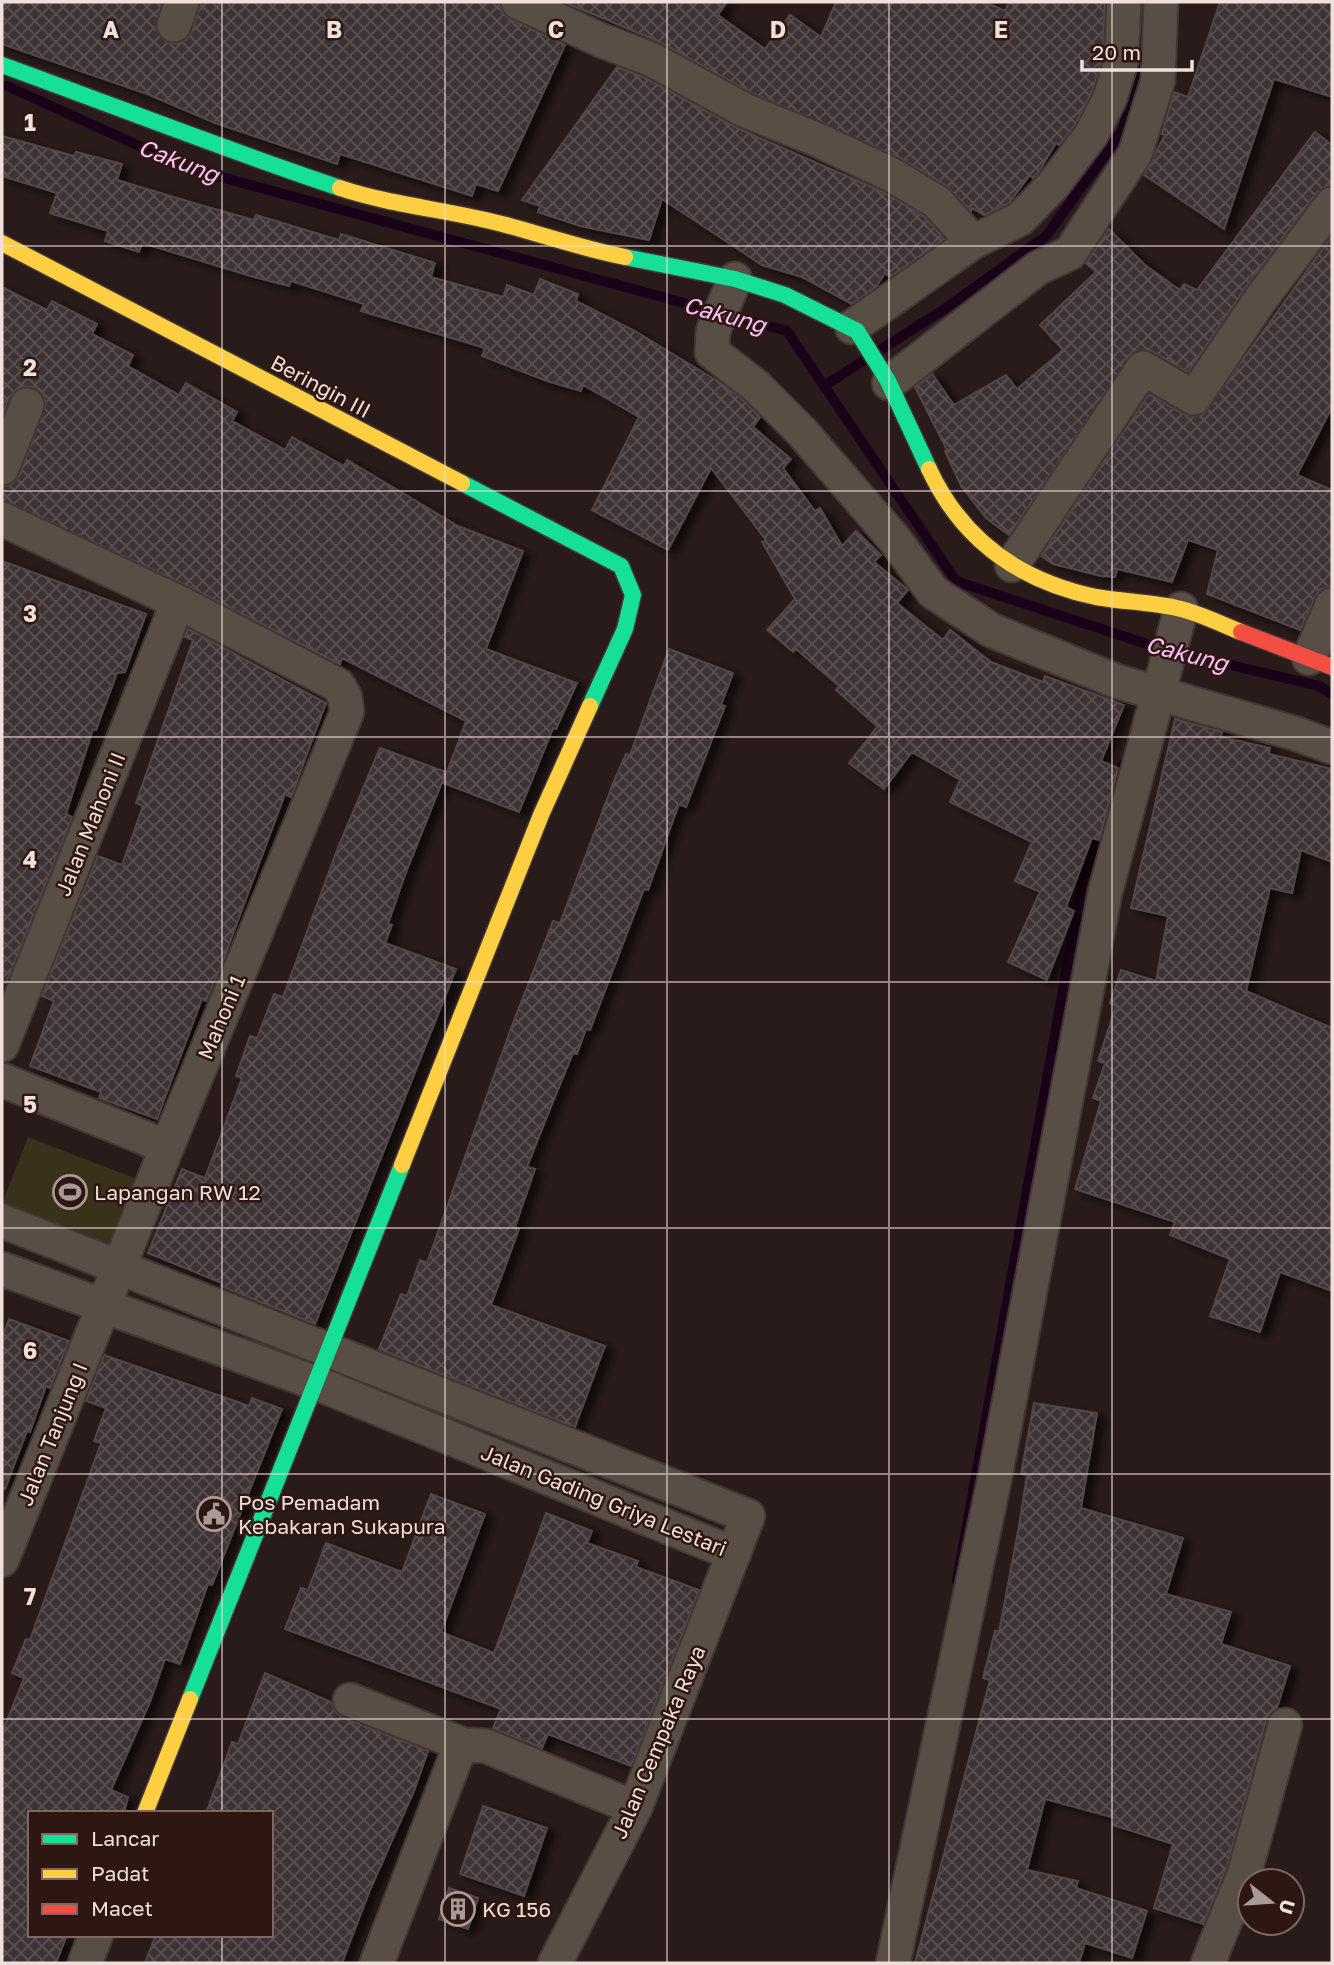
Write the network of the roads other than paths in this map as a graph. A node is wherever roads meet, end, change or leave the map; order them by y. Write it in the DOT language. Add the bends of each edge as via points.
graph roads {
  1 [pos="518,2"];
  2 [pos="1124,2"];
  3 [pos="1161,2"];
  4 [pos="2,65"];
  5 [pos="1332,204"];
  6 [pos="973,242"];
  7 [pos="2,243"];
  8 [pos="734,281"];
  9 [pos="855,329"];
  10 [pos="888,382"];
  11 [pos="27,405"];
  12 [pos="2,468"];
  13 [pos="2,519"];
  14 [pos="1012,565"];
  15 [pos="178,602"];
  16 [pos="1332,606"];
  17 [pos="1179,617"];
  18 [pos="1321,662"];
  19 [pos="1157,690"];
  20 [pos="1332,747"];
  21 [pos="2,1045"];
  22 [pos="2,1080"];
  23 [pos="167,1147"];
  24 [pos="2,1221"];
  25 [pos="2,1269"];
  26 [pos="119,1269"];
  27 [pos="103,1308"];
  28 [pos="330,1350"];
  29 [pos="316,1383"];
  30 [pos="734,1554"];
  31 [pos="2,1560"];
  32 [pos="350,1700"];
  33 [pos="1285,1725"];
  34 [pos="464,1745"];
  35 [pos="635,1808"];
  36 [pos="146,1811"];
  37 [pos="95,1937"];
  38 [pos="85,1963"];
  39 [pos="377,1963"];
  40 [pos="555,1963"];
  41 [pos="893,1963"];
  42 [pos="1208,1963"];
  1 -- 6 [label="street" via="653,60 744,110 892,175 937,202"];
  2 -- 6 [label="street" via="1121,62 1110,98 1091,135 1020,219"];
  3 -- 10 [label="street" via="1158,80 1135,154 1070,253 1038,268"];
  4 -- 8 [label="street" via="218,148 371,198 506,225 574,247"];
  5 -- 14 [label="street" via="1194,398 1143,368"];
  6 -- 9 [label="street"];
  7 -- 28 [label="street, Beringin III" via="621,566 633,594 625,629 541,815"];
  8 -- 9 [label="street" via="785,295"];
  8 -- 19 [label="street" via="713,331 712,352 756,386 802,432 895,540 933,592 991,630 1116,681"];
  9 -- 10 [label="street"];
  10 -- 14 [label="street" via="942,498 971,534"];
  11 -- 12 [label="street"];
  13 -- 15 [label="street"];
  14 -- 17 [label="street" via="1045,584"];
  15 -- 21 [label="street, Jalan Mahoni II"];
  15 -- 23 [label="street, Mahoni 1" via="338,685 347,712"];
  16 -- 18 [label="street"];
  17 -- 18 [label="street"];
  17 -- 19 [label="street"];
  19 -- 20 [label="street"];
  19 -- 41 [label="street" via="1105,892 996,1472"];
  22 -- 23 [label="street"];
  23 -- 26 [label="street, Mahoni 1"];
  24 -- 26 [label="street, Jalan Gading Griya Lestari"];
  25 -- 27 [label="street, Jalan Gading Griya Lestari"];
  26 -- 27 [label="street, Mahoni 1"];
  26 -- 28 [label="street, Jalan Gading Griya Lestari"];
  27 -- 29 [label="street, Jalan Gading Griya Lestari"];
  27 -- 31 [label="street, Jalan Tanjung I"];
  28 -- 29 [label="street"];
  28 -- 30 [label="street, Jalan Gading Griya Lestari" via="748,1516"];
  29 -- 30 [label="street, Jalan Gading Griya Lestari"];
  29 -- 36 [label="street"];
  30 -- 35 [label="street, Jalan Cempaka Raya"];
  32 -- 34 [label="street"];
  33 -- 42 [label="street" via="1244,1875"];
  34 -- 35 [label="street" via="486,1746"];
  34 -- 39 [label="street"];
  35 -- 40 [label="street, Jalan Cempaka Raya"];
  37 -- 38 [label="street"];
}
